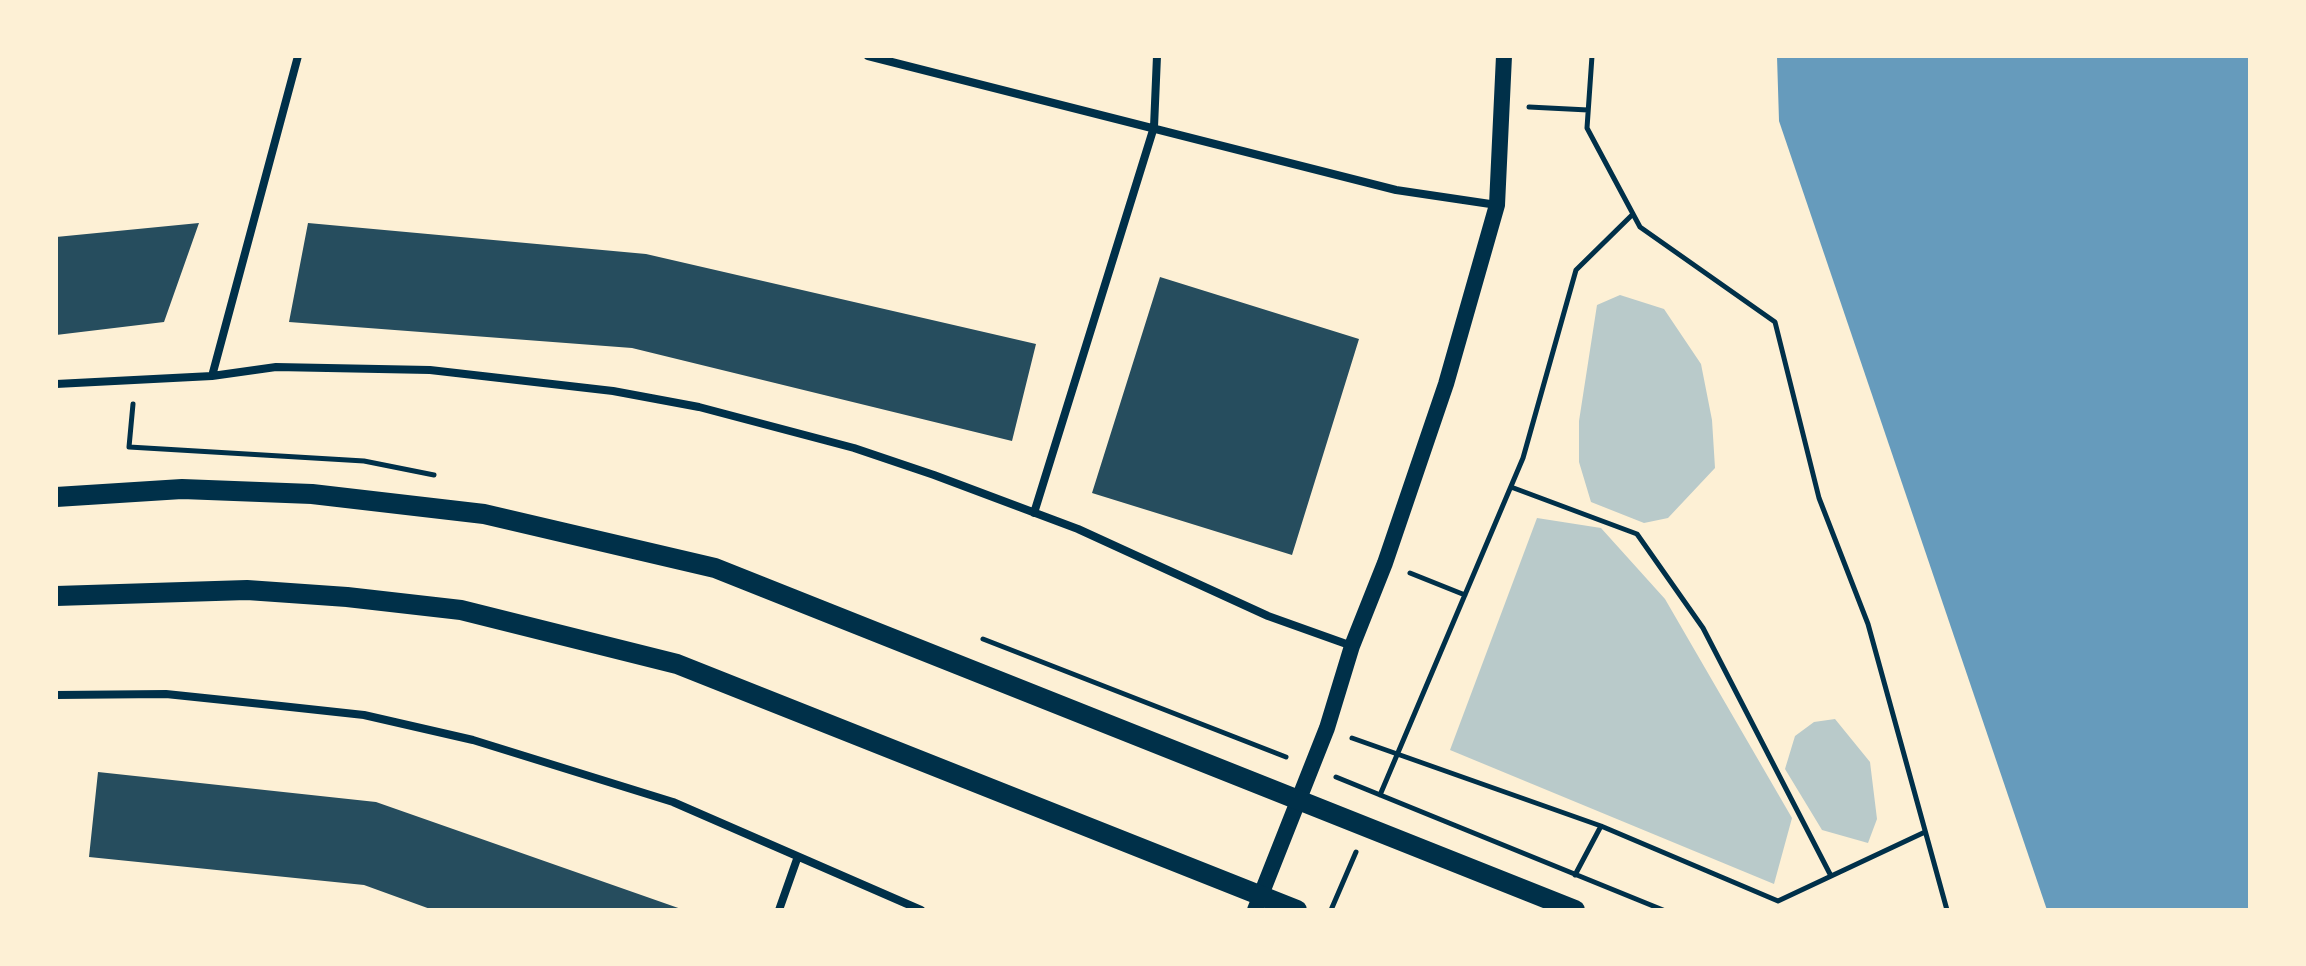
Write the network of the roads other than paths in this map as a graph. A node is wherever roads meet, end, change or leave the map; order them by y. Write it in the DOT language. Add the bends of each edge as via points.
graph roads {
  1 [pos="298,56"];
  2 [pos="868,56"];
  3 [pos="1157,56"];
  4 [pos="1504,56"];
  5 [pos="1154,127"];
  6 [pos="1497,205"];
  7 [pos="212,376"];
  8 [pos="56,384"];
  9 [pos="56,497"];
  10 [pos="1034,513"];
  11 [pos="56,596"];
  12 [pos="1352,646"];
  13 [pos="56,695"];
  14 [pos="797,859"];
  15 [pos="779,910"];
  16 [pos="921,910"];
  17 [pos="1255,910"];
  18 [pos="1297,910"];
  19 [pos="1575,910"];
  1 -- 7 [label="street"];
  2 -- 5 [label="street"];
  3 -- 5 [label="street"];
  4 -- 6 [label="main road"];
  5 -- 6 [label="street" via="1396,190"];
  5 -- 10 [label="street"];
  6 -- 12 [label="main road" via="1446,384"];
  7 -- 8 [label="street"];
  7 -- 10 [label="street" via="276,367 430,370 613,391 699,407 854,448"];
  9 -- 19 [label="main road" via="182,489 312,494 484,514 715,568"];
  10 -- 12 [label="street" via="1268,616"];
  11 -- 18 [label="main road" via="247,590 347,597 461,610 677,664"];
  12 -- 17 [label="main road" via="1327,728"];
  13 -- 14 [label="street" via="166,694 364,715 473,740 659,797"];
  14 -- 15 [label="street"];
  14 -- 16 [label="street"];
}
